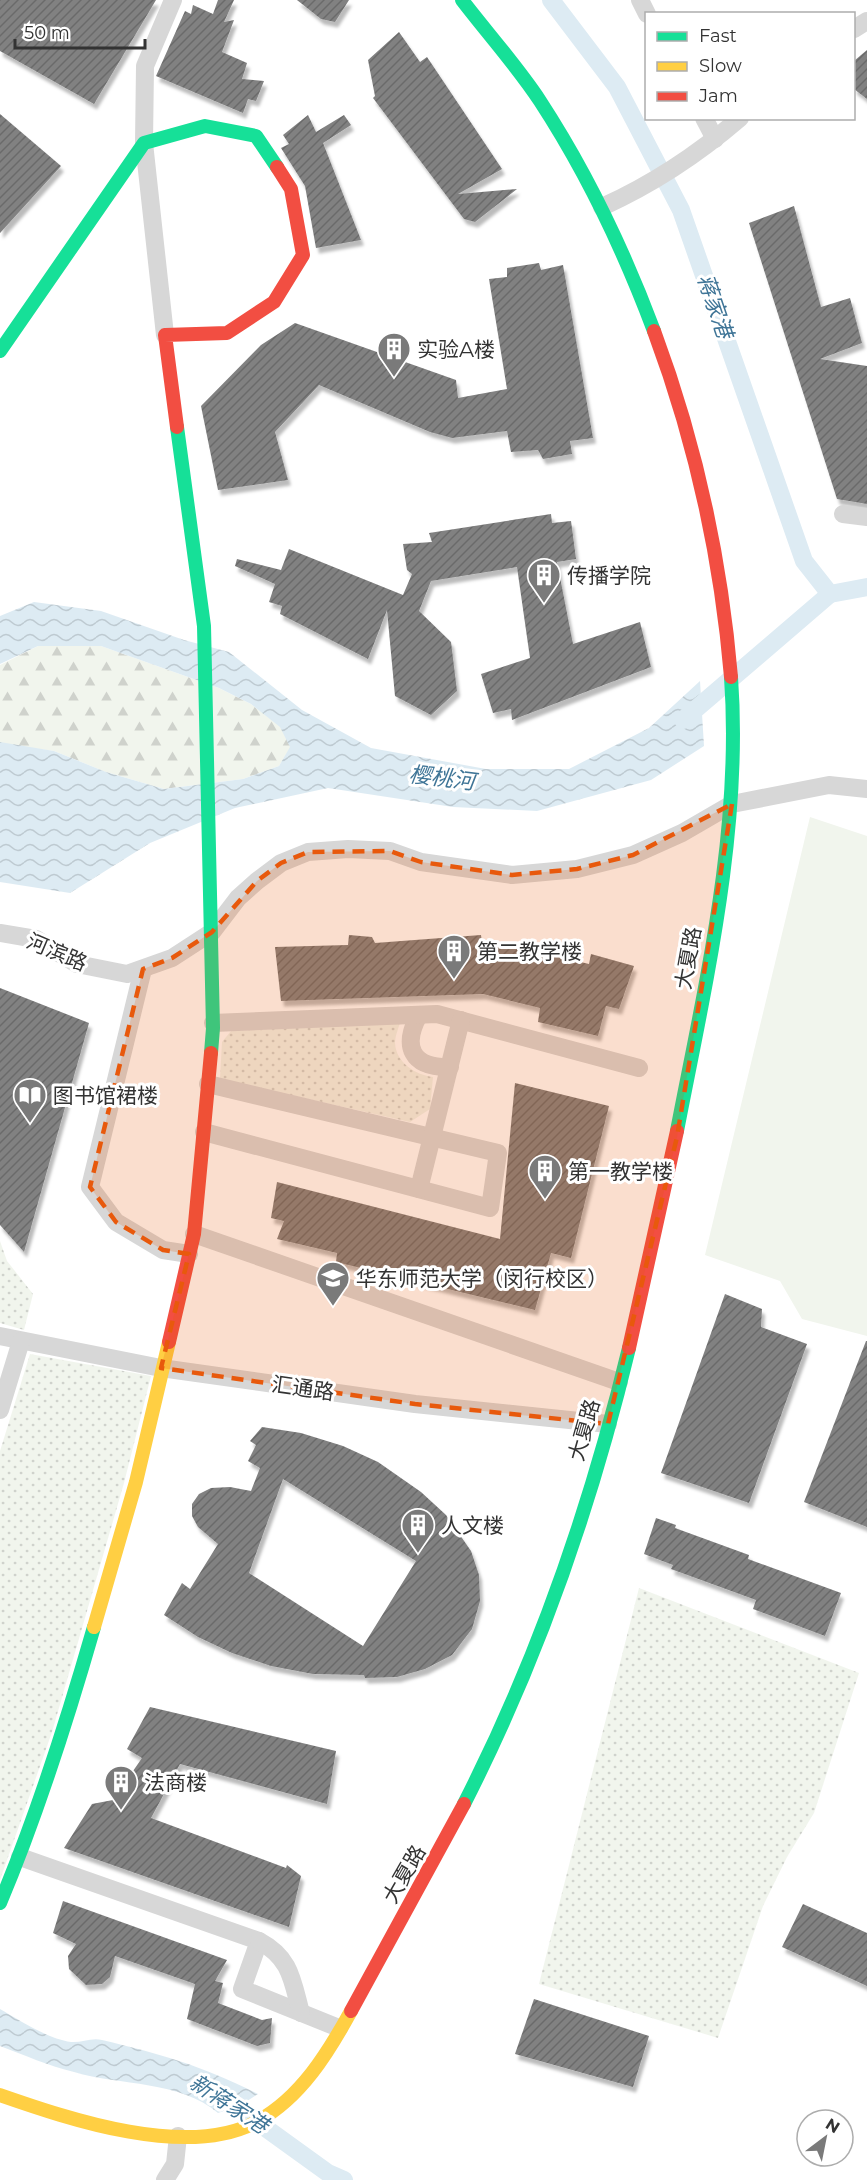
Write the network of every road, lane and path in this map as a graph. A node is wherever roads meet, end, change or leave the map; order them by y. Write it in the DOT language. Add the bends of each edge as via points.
graph roads {
  1 [pos="173,0"];
  2 [pos="462,0"];
  3 [pos="705,120"];
  4 [pos="738,120"];
  5 [pos="716,139"];
  6 [pos="144,144"];
  7 [pos="602,207"];
  8 [pos="165,335"];
  9 [pos="0,351"];
  10 [pos="843,514"];
  11 [pos="867,517"];
  12 [pos="867,789"];
  13 [pos="732,804"];
  14 [pos="212,932"];
  15 [pos="0,933"];
  16 [pos="142,969"];
  17 [pos="419,1015"];
  18 [pos="461,1020"];
  19 [pos="213,1023"];
  20 [pos="450,1067"];
  21 [pos="639,1068"];
  22 [pos="208,1084"];
  23 [pos="204,1132"];
  24 [pos="432,1137"];
  25 [pos="420,1189"];
  26 [pos="194,1234"];
  27 [pos="189,1254"];
  28 [pos="0,1336"];
  29 [pos="21,1341"];
  30 [pos="161,1368"];
  31 [pos="619,1382"];
  32 [pos="0,1410"];
  33 [pos="608,1424"];
  34 [pos="20,1857"];
  35 [pos="0,1903"];
  36 [pos="259,1941"];
  37 [pos="301,2013"];
  38 [pos="339,2028"];
  39 [pos="0,2095"];
  40 [pos="178,2136"];
  41 [pos="165,2180"];
  1 -- 6 [label="street" via="145,66"];
  2 -- 7 [label="street, 大夏路" via="539,99"];
  3 -- 5 [label="street"];
  4 -- 5 [label="street"];
  5 -- 7 [label="street" via="636,192"];
  6 -- 8 [label="street"];
  6 -- 8 [label="street" via="205,126 256,136 291,189 303,255 274,303 227,333"];
  6 -- 9 [label="street"];
  7 -- 13 [label="street, 大夏路" via="633,275 685,422 711,536 726,633 733,733"];
  8 -- 14 [label="street" via="204,626"];
  10 -- 11 [label="street"];
  12 -- 13 [label="street, 河滨路" via="829,785"];
  13 -- 14 [label="street, 河滨路" via="633,855 577,869 512,875 421,862 390,851 308,852 281,863 257,881"];
  13 -- 31 [label="street, 大夏路" via="713,938 677,1137"];
  14 -- 16 [label="street, 河滨路" via="172,958"];
  14 -- 19 [label="street"];
  15 -- 16 [label="street, 河滨路" via="36,939 77,964 127,974"];
  16 -- 27 [label="street" via="90,1187 116,1222 163,1250"];
  17 -- 18 [label="street" via="437,1014"];
  17 -- 19 [label="street"];
  17 -- 20 [label="street" via="410,1031 409,1045 418,1060"];
  18 -- 20 [label="street"];
  18 -- 21 [label="street"];
  19 -- 22 [label="street"];
  20 -- 24 [label="street"];
  22 -- 23 [label="street"];
  22 -- 24 [label="street"];
  23 -- 25 [label="street"];
  23 -- 26 [label="street"];
  24 -- 25 [label="street"];
  24 -- 25 [label="street" via="498,1152 490,1208"];
  26 -- 27 [label="street"];
  26 -- 31 [label="street"];
  27 -- 30 [label="street"];
  28 -- 29 [label="street, 汇通路"];
  29 -- 30 [label="street, 汇通路"];
  29 -- 32 [label="street"];
  30 -- 33 [label="street, 汇通路" via="415,1404"];
  30 -- 34 [label="street" via="133,1494 62,1737"];
  31 -- 33 [label="street, 大夏路"];
  33 -- 38 [label="street, 大夏路" via="574,1538 528,1667 475,1785 430,1872"];
  34 -- 35 [label="street"];
  34 -- 36 [label="street"];
  36 -- 37 [label="street" via="276,1950 290,1971"];
  36 -- 37 [label="street" via="242,1989"];
  37 -- 38 [label="street"];
  38 -- 40 [label="street, 大夏路" via="306,2084 273,2112 240,2130"];
  39 -- 40 [label="street, 大夏路" via="28,2106 124,2129"];
  40 -- 41 [label="street" via="175,2164"];
}
